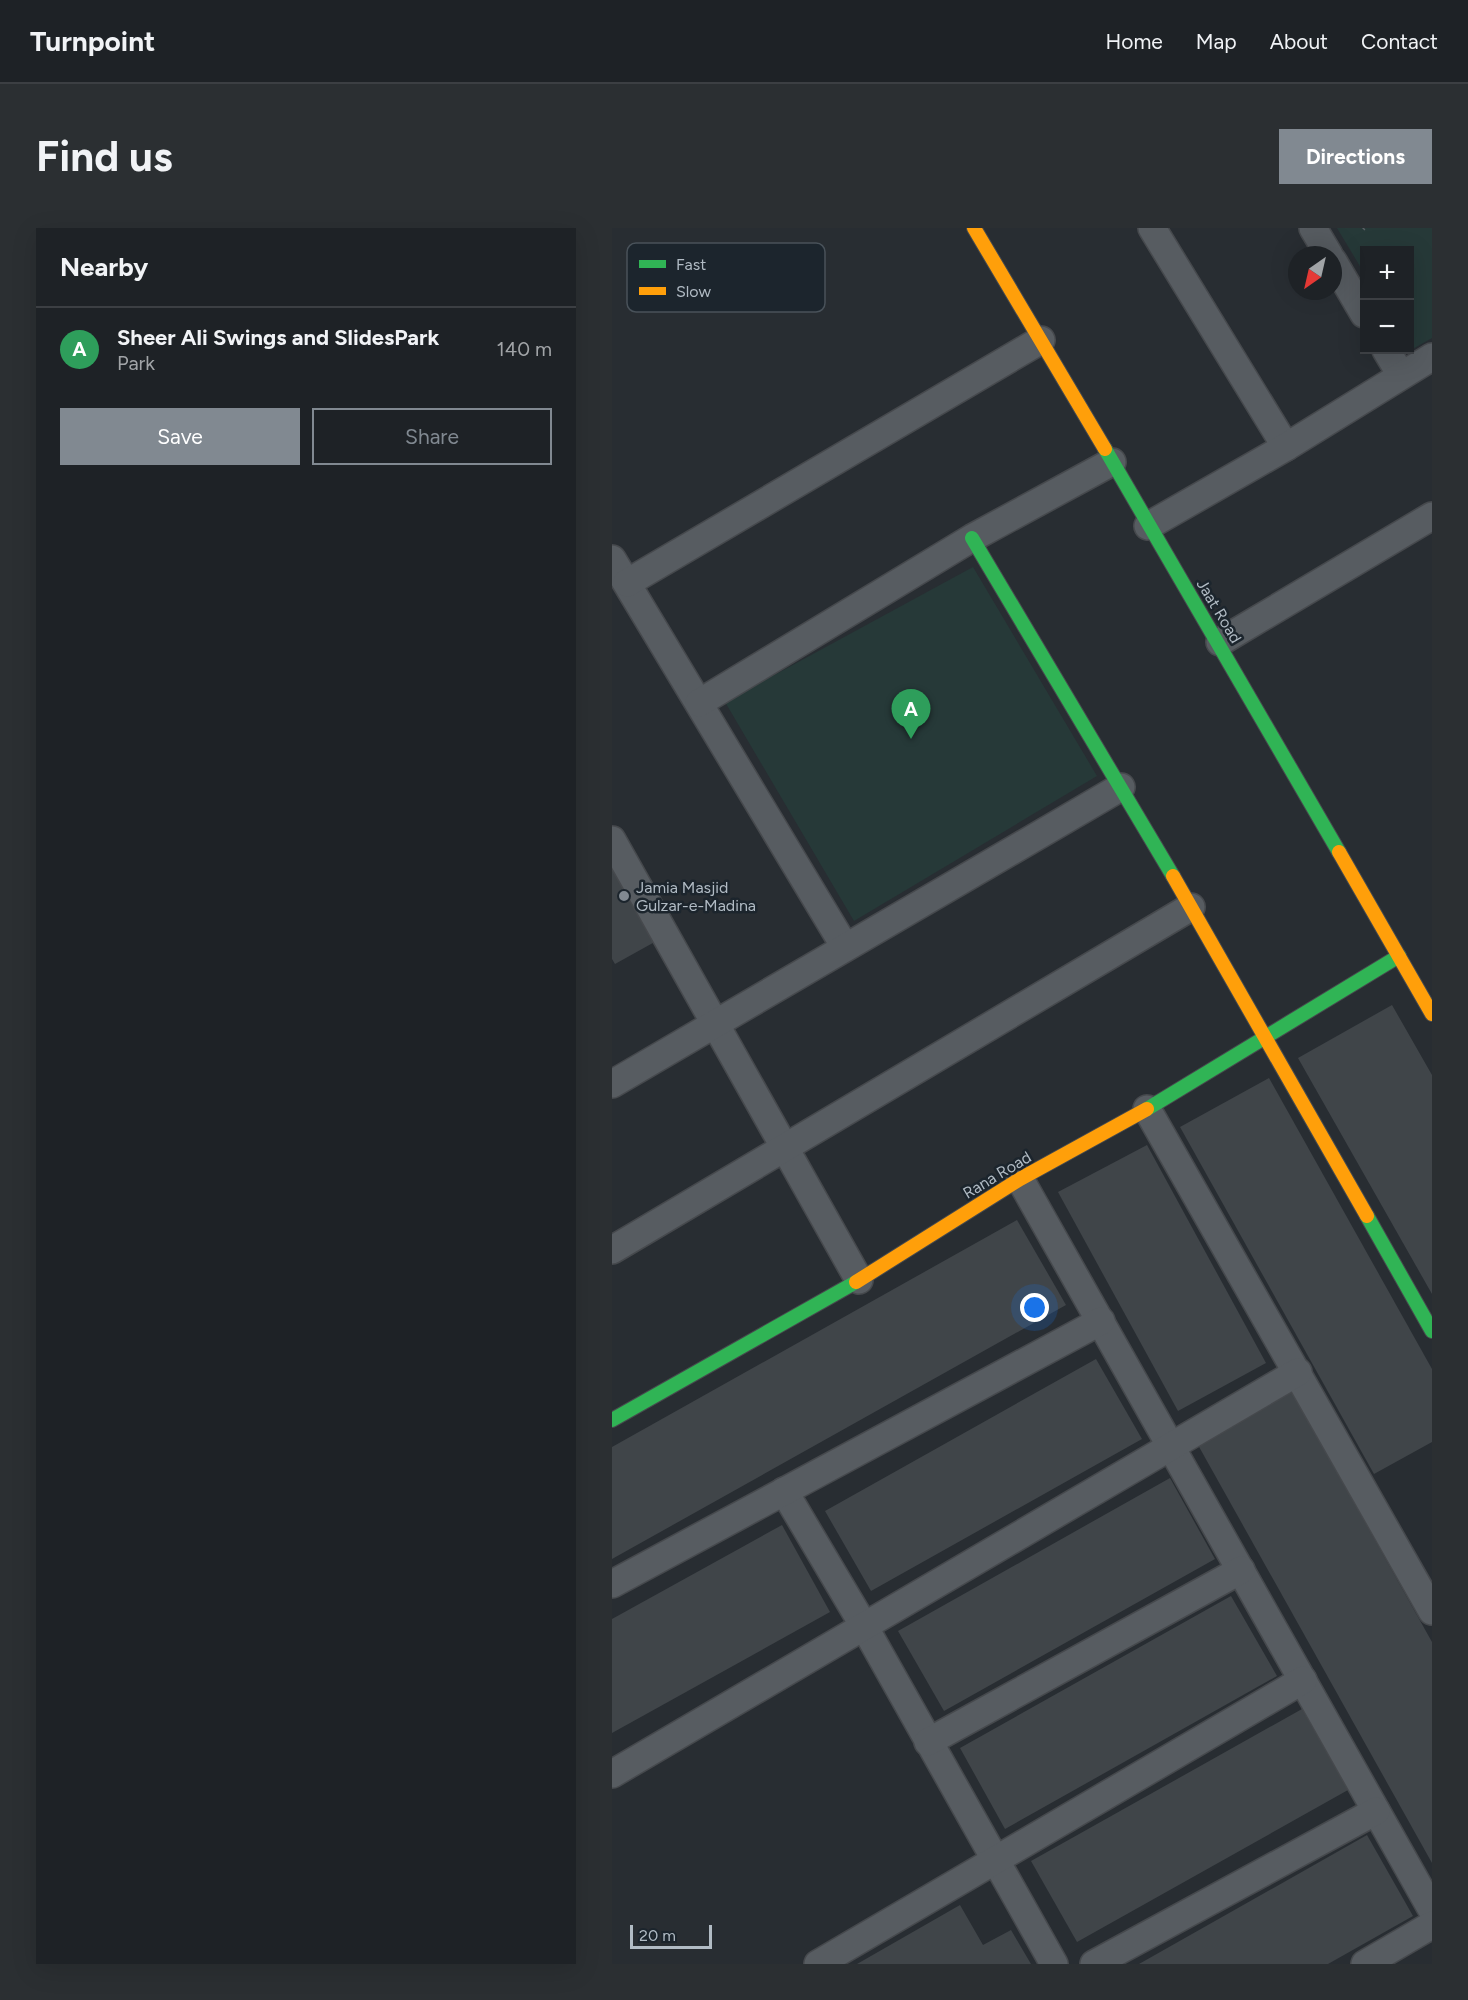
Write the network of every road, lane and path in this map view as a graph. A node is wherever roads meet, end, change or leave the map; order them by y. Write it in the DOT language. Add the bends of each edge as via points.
graph roads {
  1 [pos="974,228"];
  2 [pos="1152,228"];
  3 [pos="1313,228"];
  4 [pos="1324,246"];
  5 [pos="1342,276"];
  6 [pos="1360,306"];
  7 [pos="1041,340"];
  8 [pos="1388,354"];
  9 [pos="1432,357"];
  10 [pos="1401,375"];
  11 [pos="1286,447"];
  12 [pos="1112,462"];
  13 [pos="1432,516"];
  14 [pos="1148,526"];
  15 [pos="972,538"];
  16 [pos="612,559"];
  17 [pos="627,584"];
  18 [pos="1220,642"];
  19 [pos="699,703"];
  20 [pos="1121,786"];
  21 [pos="612,840"];
  22 [pos="1191,907"];
  23 [pos="845,947"];
  24 [pos="1399,956"];
  25 [pos="1432,1014"];
  26 [pos="715,1024"];
  27 [pos="1264,1035"];
  28 [pos="612,1084"];
  29 [pos="1147,1109"];
  30 [pos="784,1148"];
  31 [pos="1020,1179"];
  32 [pos="612,1250"];
  33 [pos="858,1280"];
  34 [pos="1101,1321"];
  35 [pos="1432,1331"];
  36 [pos="1298,1372"];
  37 [pos="612,1420"];
  38 [pos="1172,1446"];
  39 [pos="784,1491"];
  40 [pos="1241,1570"];
  41 [pos="612,1584"];
  42 [pos="1432,1611"];
  43 [pos="864,1626"];
  44 [pos="1303,1680"];
  45 [pos="928,1742"];
  46 [pos="612,1774"];
  47 [pos="1376,1811"];
  48 [pos="995,1861"];
  49 [pos="1432,1910"];
  50 [pos="1432,1925"];
  51 [pos="818,1964"];
  52 [pos="1054,1964"];
  53 [pos="1094,1964"];
  54 [pos="1365,1964"];
  1 -- 7 [label="street, Jaat Road"];
  2 -- 11 [label="street"];
  3 -- 4 [label="street"];
  5 -- 6 [label="street"];
  7 -- 12 [label="street, Jaat Road"];
  7 -- 17 [label="street"];
  8 -- 10 [label="street"];
  9 -- 10 [label="street"];
  10 -- 11 [label="street"];
  11 -- 14 [label="street"];
  12 -- 14 [label="street, Jaat Road"];
  12 -- 15 [label="street"];
  13 -- 18 [label="street"];
  14 -- 18 [label="street, Jaat Road"];
  15 -- 19 [label="street"];
  15 -- 20 [label="street"];
  16 -- 17 [label="street"];
  17 -- 19 [label="street"];
  18 -- 24 [label="street, Jaat Road"];
  19 -- 23 [label="street"];
  20 -- 22 [label="street"];
  20 -- 23 [label="street"];
  21 -- 26 [label="street"];
  22 -- 27 [label="street"];
  22 -- 30 [label="street"];
  23 -- 26 [label="street"];
  24 -- 25 [label="street, Jaat Road"];
  24 -- 27 [label="street, Rana Road"];
  26 -- 28 [label="street"];
  26 -- 30 [label="street"];
  27 -- 29 [label="street, Rana Road"];
  27 -- 35 [label="street"];
  29 -- 31 [label="street, Rana Road"];
  29 -- 36 [label="street"];
  30 -- 32 [label="street"];
  30 -- 33 [label="street"];
  31 -- 33 [label="street, Rana Road"];
  31 -- 34 [label="street"];
  33 -- 37 [label="street, Rana Road"];
  34 -- 38 [label="street"];
  34 -- 39 [label="street"];
  36 -- 38 [label="street"];
  36 -- 42 [label="street"];
  38 -- 40 [label="street"];
  38 -- 43 [label="street"];
  39 -- 41 [label="street"];
  39 -- 43 [label="street"];
  40 -- 44 [label="street"];
  40 -- 45 [label="street"];
  43 -- 45 [label="street"];
  43 -- 46 [label="street"];
  44 -- 47 [label="street"];
  44 -- 48 [label="street"];
  45 -- 48 [label="street"];
  47 -- 49 [label="street"];
  47 -- 53 [label="street"];
  48 -- 51 [label="street"];
  48 -- 52 [label="street"];
  50 -- 54 [label="street"];
}
